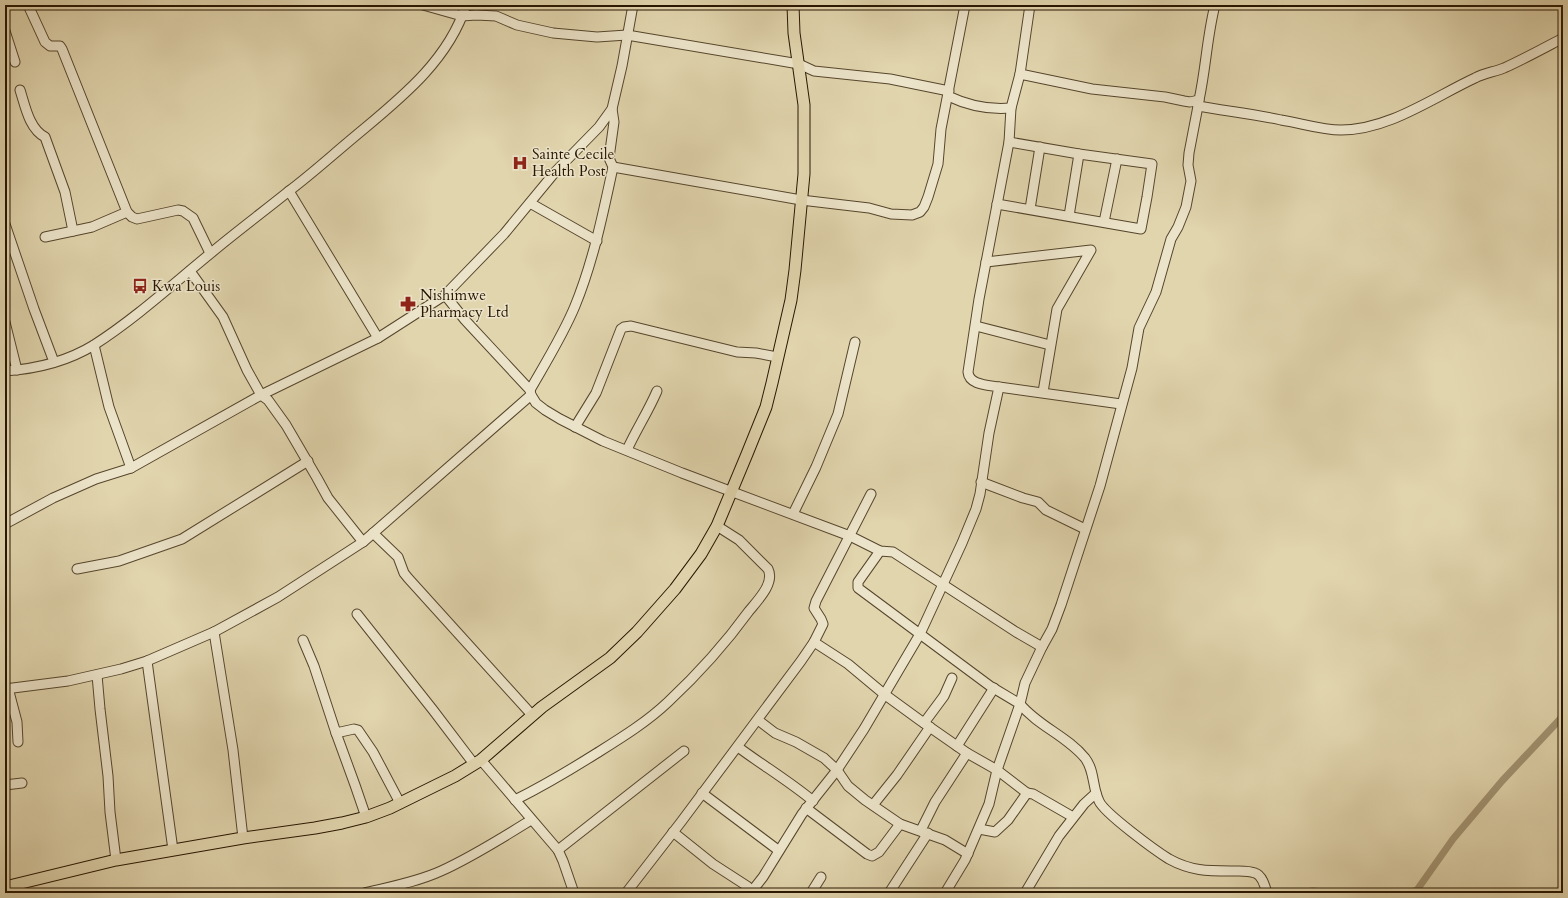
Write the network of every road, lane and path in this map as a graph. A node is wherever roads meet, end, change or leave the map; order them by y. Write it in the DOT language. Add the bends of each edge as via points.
graph roads {
  1 [pos="28,5"];
  2 [pos="423,5"];
  3 [pos="466,5"];
  4 [pos="633,5"];
  5 [pos="793,5"];
  6 [pos="965,5"];
  7 [pos="1030,5"];
  8 [pos="1215,5"];
  9 [pos="462,16"];
  10 [pos="5,31"];
  11 [pos="628,35"];
  12 [pos="1563,38"];
  13 [pos="15,62"];
  14 [pos="799,64"];
  15 [pos="1020,74"];
  16 [pos="20,90"];
  17 [pos="949,93"];
  18 [pos="1198,103"];
  19 [pos="1011,108"];
  20 [pos="612,109"];
  21 [pos="1009,142"];
  22 [pos="1040,147"];
  23 [pos="1080,154"];
  24 [pos="1116,159"];
  25 [pos="613,167"];
  26 [pos="289,191"];
  27 [pos="801,200"];
  28 [pos="530,203"];
  29 [pos="997,204"];
  30 [pos="1030,209"];
  31 [pos="127,212"];
  32 [pos="1069,216"];
  33 [pos="1104,222"];
  34 [pos="5,224"];
  35 [pos="73,231"];
  36 [pos="45,237"];
  37 [pos="597,240"];
  38 [pos="210,253"];
  39 [pos="986,262"];
  40 [pos="190,271"];
  41 [pos="445,295"];
  42 [pos="5,322"];
  43 [pos="976,326"];
  44 [pos="378,338"];
  45 [pos="855,342"];
  46 [pos="94,345"];
  47 [pos="1050,345"];
  48 [pos="777,357"];
  49 [pos="54,362"];
  50 [pos="17,370"];
  51 [pos="5,371"];
  52 [pos="999,387"];
  53 [pos="657,391"];
  54 [pos="1043,392"];
  55 [pos="531,393"];
  56 [pos="261,395"];
  57 [pos="1121,404"];
  58 [pos="574,427"];
  59 [pos="627,450"];
  60 [pos="308,461"];
  61 [pos="131,468"];
  62 [pos="981,482"];
  63 [pos="731,491"];
  64 [pos="871,494"];
  65 [pos="793,514"];
  66 [pos="5,524"];
  67 [pos="717,526"];
  68 [pos="1086,530"];
  69 [pos="372,534"];
  70 [pos="850,536"];
  71 [pos="363,542"];
  72 [pos="880,551"];
  73 [pos="77,569"];
  74 [pos="943,584"];
  75 [pos="357,614"];
  76 [pos="214,632"];
  77 [pos="920,634"];
  78 [pos="303,640"];
  79 [pos="814,642"];
  80 [pos="1042,647"];
  81 [pos="147,661"];
  82 [pos="97,675"];
  83 [pos="952,678"];
  84 [pos="994,688"];
  85 [pos="7,689"];
  86 [pos="884,694"];
  87 [pos="1020,704"];
  88 [pos="532,715"];
  89 [pos="758,720"];
  90 [pos="927,725"];
  91 [pos="336,733"];
  92 [pos="18,742"];
  93 [pos="957,746"];
  94 [pos="738,747"];
  95 [pos="684,752"];
  96 [pos="968,753"];
  97 [pos="478,762"];
  98 [pos="837,770"];
  99 [pos="997,770"];
  100 [pos="22,783"];
  101 [pos="5,785"];
  102 [pos="702,793"];
  103 [pos="1027,793"];
  104 [pos="1096,793"];
  105 [pos="514,800"];
  106 [pos="400,803"];
  107 [pos="810,804"];
  108 [pos="873,805"];
  109 [pos="366,817"];
  110 [pos="1073,817"];
  111 [pos="531,820"];
  112 [pos="900,824"];
  113 [pos="979,829"];
  114 [pos="673,832"];
  115 [pos="924,832"];
  116 [pos="243,838"];
  117 [pos="173,850"];
  118 [pos="558,850"];
  119 [pos="778,850"];
  120 [pos="968,854"];
  121 [pos="116,860"];
  122 [pos="820,877"];
  123 [pos="5,887"];
  124 [pos="1266,890"];
  125 [pos="751,892"];
  126 [pos="364,893"];
  127 [pos="574,893"];
  128 [pos="626,893"];
  129 [pos="811,893"];
  130 [pos="889,893"];
  131 [pos="945,893"];
  132 [pos="1025,893"];
  1 -- 31 [label="street" via="45,42 50,46 60,46 62,49"];
  2 -- 9 [label="street"];
  3 -- 9 [label="street"];
  4 -- 11 [label="street"];
  5 -- 14 [label="main road"];
  6 -- 17 [label="street"];
  7 -- 15 [label="street"];
  8 -- 18 [label="street" via="1207,39"];
  9 -- 11 [label="street" via="496,16 517,25 553,32 597,37"];
  9 -- 26 [label="street" via="448,42 424,74 390,107"];
  10 -- 13 [label="street"];
  11 -- 14 [label="street"];
  11 -- 20 [label="street"];
  12 -- 18 [label="street" via="1442,96 1361,129 1320,128"];
  14 -- 17 [label="street" via="814,71 890,79"];
  14 -- 27 [label="main road" via="805,144"];
  15 -- 18 [label="street" via="1092,89"];
  15 -- 19 [label="street"];
  16 -- 35 [label="street" via="33,125 38,134 45,137 65,192"];
  17 -- 19 [label="street" via="977,106"];
  17 -- 27 [label="street" via="941,129 938,164 928,197 920,212 912,215 891,214 869,208"];
  18 -- 57 [label="street" via="1188,160 1191,181 1188,200 1170,244 1156,292 1139,328 1132,368"];
  19 -- 21 [label="street"];
  20 -- 25 [label="street" via="614,122 609,158"];
  20 -- 28 [label="street" via="599,127"];
  21 -- 22 [label="street"];
  21 -- 29 [label="street"];
  22 -- 23 [label="street"];
  22 -- 30 [label="street"];
  23 -- 24 [label="street"];
  23 -- 32 [label="street"];
  24 -- 33 [label="street"];
  24 -- 33 [label="street" via="1152,164 1148,197 1141,229"];
  25 -- 27 [label="street"];
  25 -- 37 [label="street"];
  26 -- 38 [label="street"];
  26 -- 44 [label="street"];
  27 -- 48 [label="main road" via="791,300"];
  28 -- 37 [label="street"];
  28 -- 41 [label="street"];
  29 -- 30 [label="street"];
  29 -- 39 [label="street"];
  30 -- 32 [label="street"];
  31 -- 35 [label="street" via="92,228"];
  31 -- 38 [label="street" via="137,219 183,211 193,218"];
  32 -- 33 [label="street"];
  34 -- 49 [label="street"];
  35 -- 36 [label="street"];
  37 -- 55 [label="street" via="575,305"];
  38 -- 40 [label="street"];
  39 -- 43 [label="street"];
  39 -- 47 [label="street" via="1091,250 1056,309"];
  40 -- 46 [label="street"];
  40 -- 56 [label="street" via="223,317"];
  41 -- 44 [label="street"];
  41 -- 55 [label="street"];
  42 -- 50 [label="street"];
  43 -- 47 [label="street"];
  43 -- 52 [label="street" via="969,376 973,381"];
  44 -- 56 [label="street"];
  45 -- 65 [label="street" via="838,414"];
  46 -- 49 [label="street" via="71,357"];
  46 -- 61 [label="street" via="109,407"];
  47 -- 54 [label="street"];
  48 -- 58 [label="street" via="737,352 631,326 624,327 596,393"];
  48 -- 63 [label="main road" via="766,407"];
  49 -- 50 [label="street"];
  50 -- 51 [label="street"];
  52 -- 54 [label="street"];
  52 -- 62 [label="street"];
  53 -- 59 [label="street"];
  54 -- 57 [label="street"];
  55 -- 58 [label="street" via="536,403"];
  55 -- 69 [label="street"];
  56 -- 60 [label="street" via="268,400 286,425"];
  56 -- 61 [label="street"];
  57 -- 68 [label="street" via="1108,460"];
  58 -- 59 [label="street"];
  59 -- 63 [label="street"];
  60 -- 71 [label="street" via="328,498"];
  60 -- 73 [label="street" via="182,538 119,560"];
  61 -- 66 [label="street" via="96,479"];
  62 -- 68 [label="street" via="1038,502 1046,510"];
  62 -- 74 [label="street" via="978,502 970,525"];
  63 -- 65 [label="street"];
  63 -- 67 [label="main road"];
  64 -- 70 [label="street"];
  65 -- 70 [label="street"];
  67 -- 88 [label="main road" via="701,554 675,589 637,632 610,658"];
  67 -- 105 [label="street" via="739,540 768,569 769,582 756,603 714,656 651,716 616,741"];
  68 -- 80 [label="street" via="1062,605"];
  69 -- 71 [label="street"];
  69 -- 88 [label="street" via="398,557 408,578"];
  70 -- 72 [label="street"];
  70 -- 79 [label="street" via="815,604 815,611 823,624"];
  71 -- 76 [label="street" via="278,596"];
  72 -- 74 [label="street" via="893,552"];
  72 -- 77 [label="street" via="858,582 858,588"];
  74 -- 77 [label="street"];
  74 -- 80 [label="street"];
  75 -- 97 [label="street"];
  76 -- 81 [label="street"];
  76 -- 116 [label="street" via="233,750"];
  77 -- 84 [label="street"];
  77 -- 86 [label="street"];
  78 -- 91 [label="street"];
  79 -- 86 [label="street" via="848,664"];
  79 -- 89 [label="street"];
  80 -- 87 [label="street"];
  81 -- 82 [label="street"];
  81 -- 117 [label="street"];
  82 -- 85 [label="street"];
  82 -- 121 [label="street"];
  83 -- 90 [label="street"];
  84 -- 87 [label="street"];
  84 -- 93 [label="street"];
  85 -- 92 [label="street" via="17,722"];
  86 -- 90 [label="street"];
  86 -- 98 [label="street"];
  87 -- 99 [label="street"];
  87 -- 104 [label="street" via="1086,759"];
  88 -- 97 [label="main road"];
  89 -- 94 [label="street"];
  89 -- 98 [label="street" via="775,733 824,758"];
  90 -- 93 [label="street"];
  90 -- 108 [label="street" via="902,768"];
  91 -- 106 [label="street" via="358,730 373,752"];
  91 -- 109 [label="street"];
  93 -- 96 [label="street"];
  94 -- 102 [label="street"];
  94 -- 107 [label="street" via="794,786"];
  95 -- 118 [label="street"];
  96 -- 99 [label="street"];
  96 -- 115 [label="street" via="935,802"];
  97 -- 105 [label="street"];
  97 -- 106 [label="main road" via="456,776"];
  98 -- 107 [label="street"];
  98 -- 108 [label="street" via="848,786"];
  99 -- 103 [label="street"];
  99 -- 113 [label="street" via="989,804"];
  100 -- 101 [label="street"];
  102 -- 114 [label="street"];
  102 -- 119 [label="street"];
  103 -- 110 [label="street"];
  103 -- 113 [label="street" via="1003,826 995,832"];
  104 -- 110 [label="street"];
  104 -- 124 [label="street" via="1102,806 1161,854 1178,863 1206,871 1256,873"];
  105 -- 111 [label="street"];
  106 -- 109 [label="main road"];
  107 -- 112 [label="street" via="872,856 879,852"];
  107 -- 119 [label="street"];
  108 -- 112 [label="street"];
  109 -- 116 [label="main road" via="315,828"];
  110 -- 132 [label="street" via="1056,840"];
  111 -- 118 [label="street"];
  111 -- 126 [label="street" via="440,872"];
  112 -- 115 [label="street"];
  113 -- 120 [label="street"];
  114 -- 125 [label="street" via="713,864 747,886"];
  114 -- 128 [label="street"];
  115 -- 120 [label="street" via="945,840"];
  115 -- 130 [label="street"];
  116 -- 117 [label="main road"];
  117 -- 121 [label="main road"];
  118 -- 127 [label="street"];
  119 -- 125 [label="street"];
  120 -- 131 [label="street"];
  121 -- 123 [label="main road"];
  122 -- 129 [label="street"];
}
